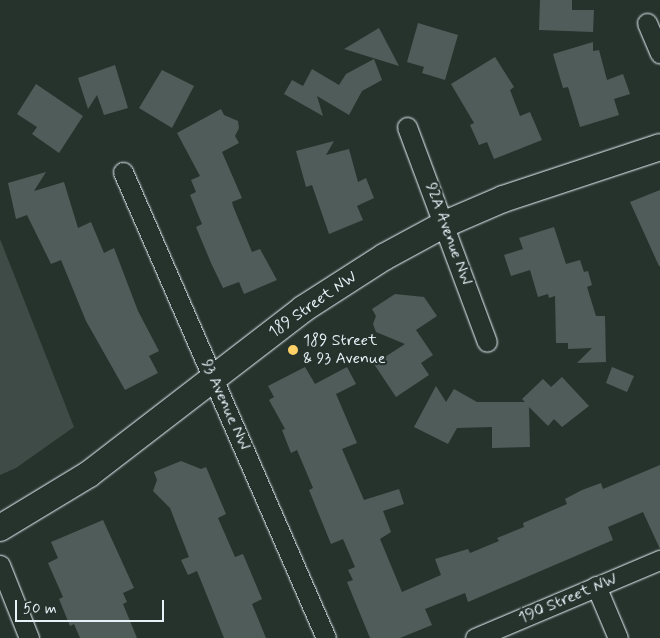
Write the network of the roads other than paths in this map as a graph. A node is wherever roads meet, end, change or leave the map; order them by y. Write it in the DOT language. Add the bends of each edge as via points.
graph roads {
  1 [pos="647,23"];
  2 [pos="660,53"];
  3 [pos="407,127"];
  4 [pos="660,147"];
  5 [pos="123,172"];
  6 [pos="445,224"];
  7 [pos="487,342"];
  8 [pos="214,379"];
  9 [pos="0,528"];
  10 [pos="660,560"];
  11 [pos="0,565"];
  12 [pos="596,586"];
  13 [pos="29,638"];
  14 [pos="326,638"];
  15 [pos="476,638"];
  16 [pos="618,638"];
  1 -- 2 [label="street"];
  3 -- 6 [label="street, 92A Avenue NW"];
  4 -- 6 [label="street, 189 Street NW" via="563,177"];
  5 -- 8 [label="street, 93 Avenue NW"];
  6 -- 7 [label="street, 92A Avenue NW"];
  6 -- 8 [label="street, 189 Street NW" via="384,257 303,309"];
  8 -- 9 [label="street, 189 Street NW" via="89,474"];
  8 -- 14 [label="street, 93 Avenue NW"];
  10 -- 12 [label="street, 190 Street NW"];
  11 -- 13 [label="street"];
  12 -- 15 [label="street, 190 Street NW"];
  12 -- 16 [label="street"];
}
